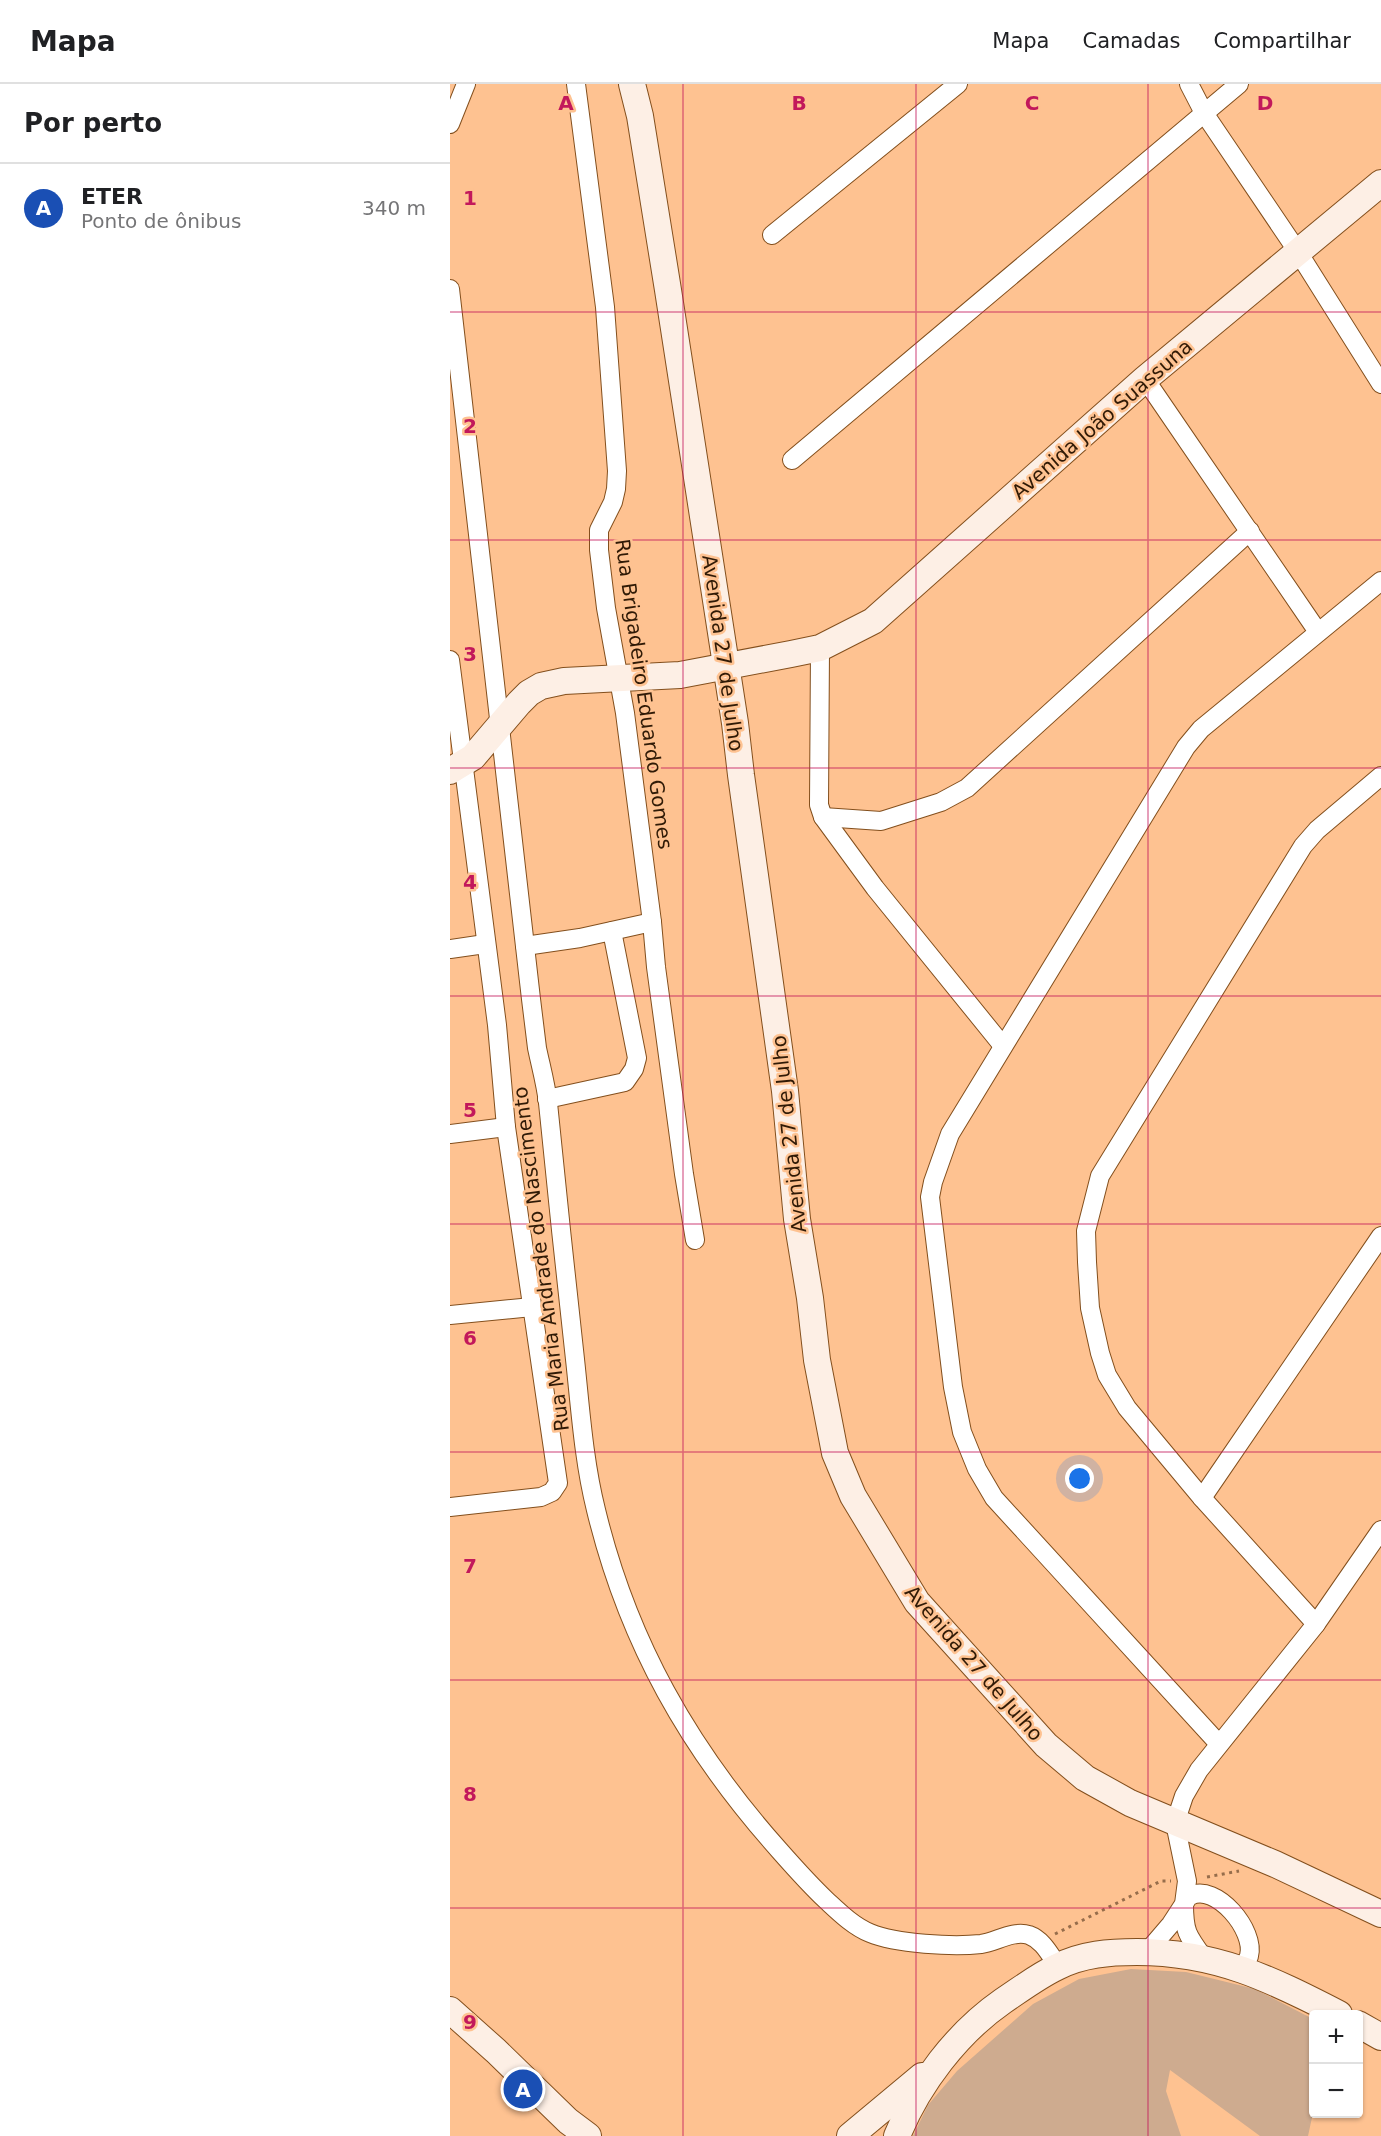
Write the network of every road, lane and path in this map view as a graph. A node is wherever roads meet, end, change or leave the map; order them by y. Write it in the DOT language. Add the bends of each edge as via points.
graph roads {
  1 [pos="466,84"];
  2 [pos="576,84"];
  3 [pos="632,84"];
  4 [pos="958,84"];
  5 [pos="1189,84"];
  6 [pos="1239,84"];
  7 [pos="1204,113"];
  8 [pos="450,124"];
  9 [pos="1381,183"];
  10 [pos="772,235"];
  11 [pos="1298,252"];
  12 [pos="450,289"];
  13 [pos="1145,378"];
  14 [pos="1381,384"];
  15 [pos="792,460"];
  16 [pos="1250,531"];
  17 [pos="1381,580"];
  18 [pos="1318,632"];
  19 [pos="820,648"];
  20 [pos="450,660"];
  21 [pos="725,666"];
  22 [pos="620,678"];
  23 [pos="494,733"];
  24 [pos="458,766"];
  25 [pos="1381,776"];
  26 [pos="823,817"];
  27 [pos="652,922"];
  28 [pos="612,931"];
  29 [pos="485,944"];
  30 [pos="525,946"];
  31 [pos="450,949"];
  32 [pos="1004,1046"];
  33 [pos="547,1099"];
  34 [pos="506,1127"];
  35 [pos="450,1134"];
  36 [pos="1381,1236"];
  37 [pos="695,1240"];
  38 [pos="532,1307"];
  39 [pos="450,1315"];
  40 [pos="1202,1498"];
  41 [pos="450,1507"];
  42 [pos="1381,1530"];
  43 [pos="1316,1624"];
  44 [pos="1219,1744"];
  45 [pos="1175,1823"];
  46 [pos="1242,1870"];
  47 [pos="1187,1881"];
  48 [pos="1184,1904"];
  49 [pos="1381,1914"];
  50 [pos="1040,1941"];
  51 [pos="1147,1952"];
  52 [pos="1203,1957"];
  53 [pos="1058,1966"];
  54 [pos="1242,1968"];
  55 [pos="450,2010"];
  56 [pos="1331,2010"];
  57 [pos="1363,2027"];
  58 [pos="1381,2037"];
  59 [pos="939,2062"];
  60 [pos="588,2136"];
  61 [pos="850,2136"];
  62 [pos="897,2136"];
  1 -- 8 [label="street"];
  2 -- 22 [label="street, Rua Brigadeiro Eduardo Gomes" via="597,236 612,394 616,489 598,539 607,616"];
  3 -- 21 [label="street, Avenida 27 de Julho" via="681,367"];
  4 -- 10 [label="street"];
  5 -- 7 [label="street"];
  6 -- 7 [label="street"];
  7 -- 11 [label="street"];
  7 -- 15 [label="street"];
  9 -- 11 [label="street, Avenida João Suassuna"];
  11 -- 13 [label="street, Avenida João Suassuna"];
  11 -- 14 [label="street"];
  12 -- 23 [label="street, Rua Maria Andrade do Nascimento"];
  13 -- 16 [label="street"];
  13 -- 19 [label="street, Avenida João Suassuna" via="873,621"];
  16 -- 18 [label="street"];
  16 -- 26 [label="street" via="968,788 941,802 881,820"];
  17 -- 18 [label="street"];
  18 -- 32 [label="street" via="1201,729 1186,747"];
  19 -- 21 [label="street, Avenida João Suassuna"];
  19 -- 26 [label="street" via="819,805"];
  20 -- 24 [label="street, Rua Maria Andrade do Nascimento"];
  21 -- 22 [label="street, Avenida João Suassuna" via="680,675"];
  21 -- 45 [label="street, Avenida 27 de Julho" via="786,1091 797,1219 835,1453 853,1496 917,1602 1046,1745 1086,1778"];
  22 -- 23 [label="street, Avenida João Suassuna" via="541,686 529,693"];
  22 -- 27 [label="street, Rua Brigadeiro Eduardo Gomes"];
  23 -- 24 [label="street, Avenida João Suassuna"];
  23 -- 30 [label="street, Rua Maria Andrade do Nascimento"];
  24 -- 29 [label="street, Rua Maria Andrade do Nascimento"];
  25 -- 40 [label="street" via="1303,846 1100,1176 1092,1202 1086,1231 1090,1308 1107,1375 1127,1408"];
  26 -- 32 [label="street" via="875,888"];
  27 -- 28 [label="street"];
  27 -- 37 [label="street, Rua Brigadeiro Eduardo Gomes"];
  28 -- 30 [label="street"];
  28 -- 33 [label="street" via="637,1058 634,1069 625,1082"];
  29 -- 31 [label="street"];
  29 -- 34 [label="street, Rua Maria Andrade do Nascimento"];
  30 -- 33 [label="street, Rua Maria Andrade do Nascimento"];
  32 -- 44 [label="street" via="950,1134 930,1197 962,1432 994,1498"];
  33 -- 50 [label="street, Rua Maria Andrade do Nascimento" via="586,1459 594,1501 626,1606 647,1658 677,1712 756,1826 806,1880 857,1925 870,1933 916,1942 978,1944 1022,1934"];
  34 -- 35 [label="street"];
  34 -- 38 [label="street, Rua Maria Andrade do Nascimento"];
  36 -- 40 [label="street"];
  38 -- 39 [label="street"];
  38 -- 41 [label="street, Rua Maria Andrade do Nascimento" via="558,1483 552,1492 541,1497"];
  40 -- 43 [label="street"];
  42 -- 43 [label="street"];
  43 -- 44 [label="street"];
  44 -- 45 [label="street" via="1184,1796"];
  45 -- 47 [label="street"];
  45 -- 49 [label="street, Avenida 27 de Julho"];
  46 -- 47 [label="path"];
  47 -- 48 [label="street"];
  47 -- 50 [label="path" via="1161,1881"];
  48 -- 51 [label="street"];
  48 -- 52 [label="street" via="1188,1938"];
  48 -- 54 [label="street" via="1190,1896 1203,1894 1224,1905 1240,1920 1250,1939 1249,1956"];
  50 -- 53 [label="street"];
  51 -- 52 [label="street"];
  51 -- 53 [label="street" via="1110,1952"];
  52 -- 54 [label="street"];
  53 -- 59 [label="street" via="993,2009"];
  54 -- 56 [label="street"];
  55 -- 60 [label="street"];
  57 -- 58 [label="street"];
  59 -- 61 [label="street"];
  59 -- 62 [label="street"];
}
